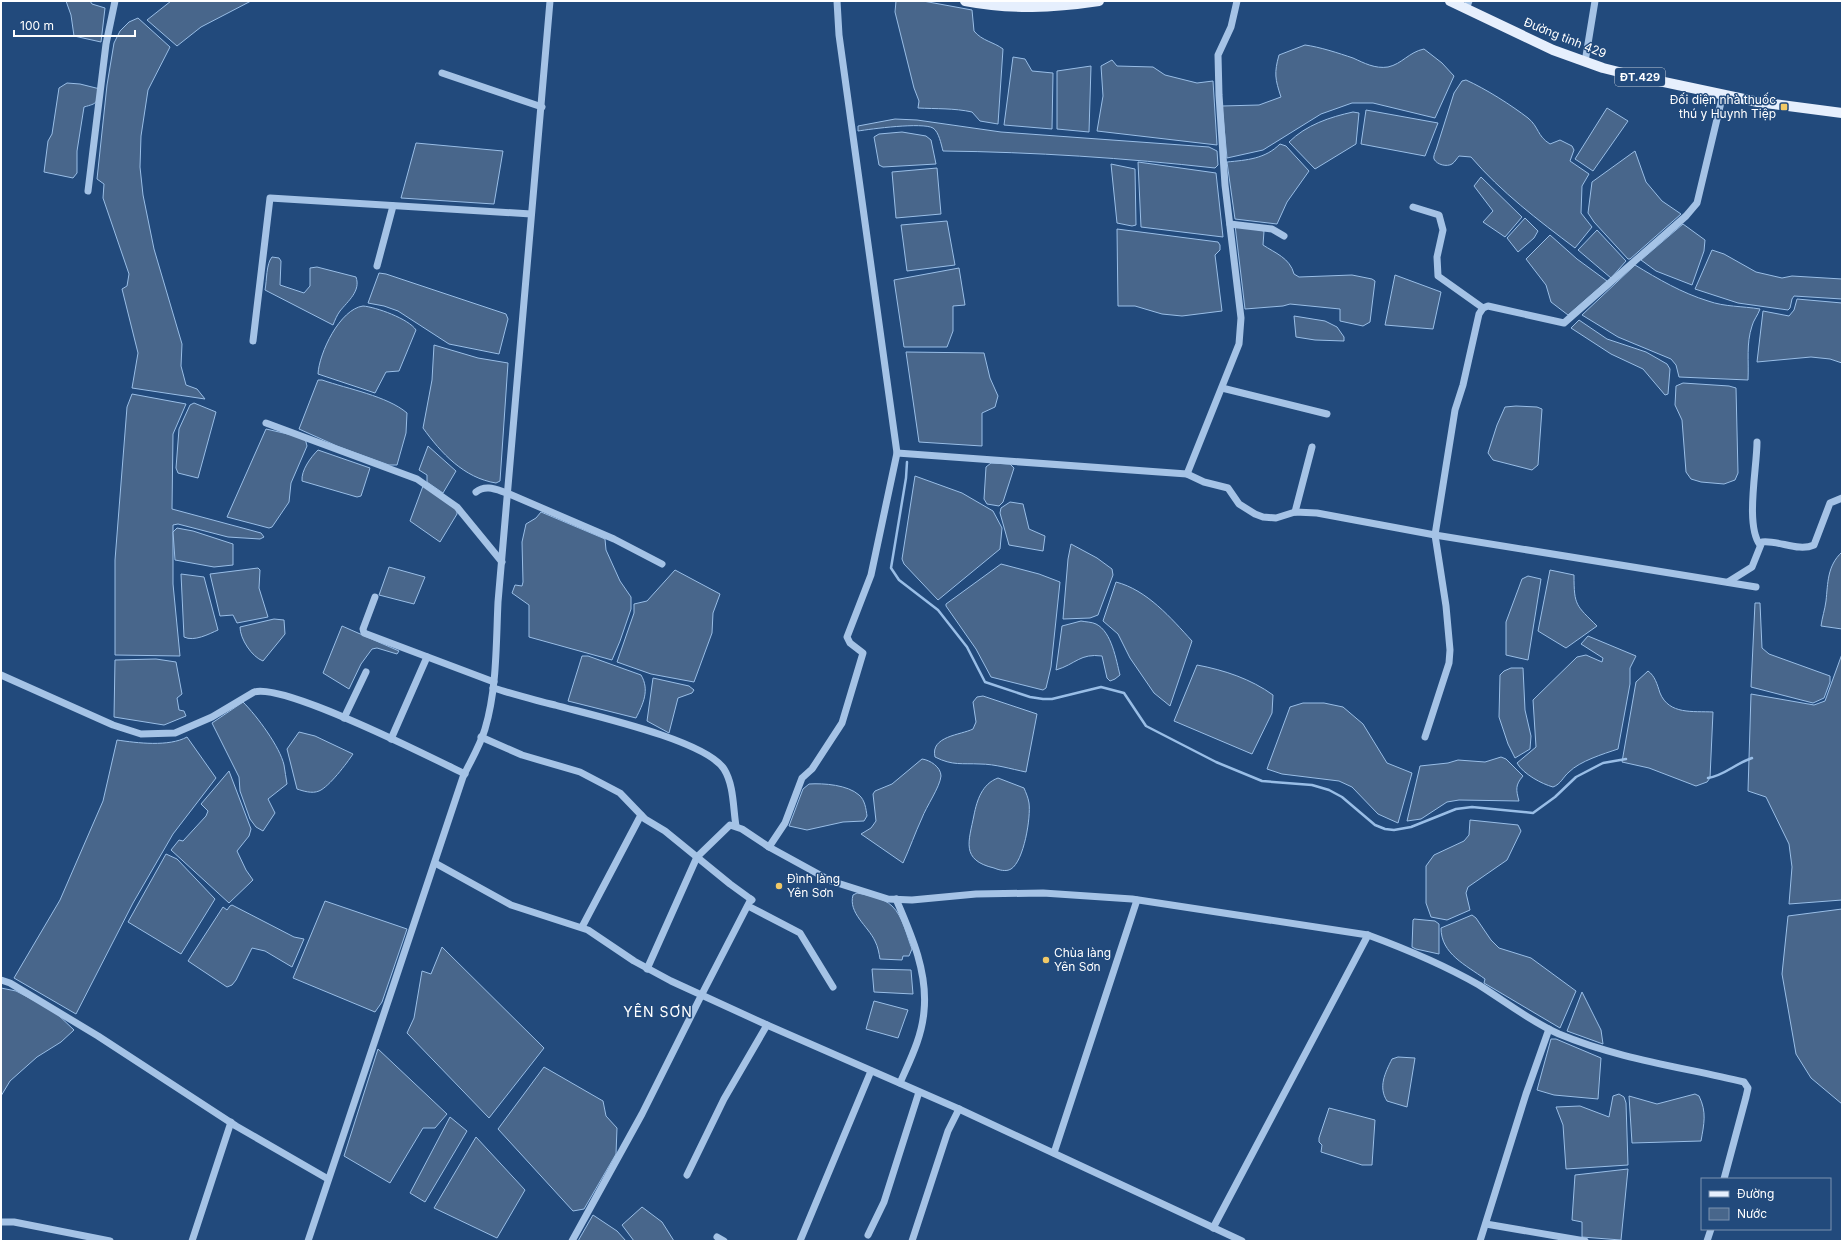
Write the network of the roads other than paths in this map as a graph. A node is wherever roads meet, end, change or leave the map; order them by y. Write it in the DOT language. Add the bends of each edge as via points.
graph roads {
  1 [pos="115,1"];
  2 [pos="550,1"];
  3 [pos="837,1"];
  4 [pos="965,1"];
  5 [pos="1099,1"];
  6 [pos="1237,1"];
  7 [pos="1450,1"];
  8 [pos="1595,1"];
  9 [pos="1467,5"];
  10 [pos="1585,62"];
  11 [pos="442,73"];
  12 [pos="1723,94"];
  13 [pos="542,107"];
  14 [pos="1842,113"];
  15 [pos="88,191"];
  16 [pos="393,206"];
  17 [pos="1414,207"];
  18 [pos="531,214"];
  19 [pos="1230,224"];
  20 [pos="1284,236"];
  21 [pos="377,266"];
  22 [pos="1483,308"];
  23 [pos="253,341"];
  24 [pos="1222,388"];
  25 [pos="1327,414"];
  26 [pos="266,423"];
  27 [pos="1758,442"];
  28 [pos="1312,447"];
  29 [pos="896,453"];
  30 [pos="1187,474"];
  31 [pos="476,492"];
  32 [pos="508,493"];
  33 [pos="1842,498"];
  34 [pos="1295,512"];
  35 [pos="1434,534"];
  36 [pos="1760,545"];
  37 [pos="502,562"];
  38 [pos="662,564"];
  39 [pos="1728,582"];
  40 [pos="1756,587"];
  41 [pos="375,597"];
  42 [pos="427,657"];
  43 [pos="366,672"];
  44 [pos="1,675"];
  45 [pos="494,685"];
  46 [pos="344,718"];
  47 [pos="481,737"];
  48 [pos="1425,738"];
  49 [pos="391,739"];
  50 [pos="465,774"];
  51 [pos="641,815"];
  52 [pos="736,826"];
  53 [pos="769,847"];
  54 [pos="697,857"];
  55 [pos="435,863"];
  56 [pos="896,899"];
  57 [pos="1137,900"];
  58 [pos="750,901"];
  59 [pos="582,927"];
  60 [pos="1368,935"];
  61 [pos="647,969"];
  62 [pos="1,980"];
  63 [pos="834,987"];
  64 [pos="702,994"];
  65 [pos="767,1025"];
  66 [pos="1549,1029"];
  67 [pos="871,1071"];
  68 [pos="900,1083"];
  69 [pos="920,1092"];
  70 [pos="959,1109"];
  71 [pos="230,1122"];
  72 [pos="1054,1153"];
  73 [pos="688,1175"];
  74 [pos="1724,1178"];
  75 [pos="328,1179"];
  76 [pos="1,1222"];
  77 [pos="1486,1224"];
  78 [pos="1214,1228"];
  79 [pos="1711,1230"];
  80 [pos="868,1235"];
  81 [pos="717,1237"];
  82 [pos="110,1241"];
  83 [pos="192,1241"];
  84 [pos="308,1241"];
  85 [pos="572,1241"];
  86 [pos="724,1241"];
  87 [pos="800,1241"];
  88 [pos="912,1241"];
  89 [pos="1242,1241"];
  90 [pos="1480,1241"];
  91 [pos="1585,1241"];
  92 [pos="1708,1241"];
  1 -- 15 [label="street" via="106,44"];
  2 -- 13 [label="street"];
  3 -- 29 [label="street" via="839,35"];
  4 -- 5 [label="main road" via="1022,8"];
  6 -- 19 [label="street" via="1231,27 1218,55 1218,95"];
  7 -- 9 [label="main road, Đường tỉnh 429 / ĐT.429"];
  8 -- 10 [label="street"];
  9 -- 10 [label="main road, Đường tỉnh 429 / ĐT.429" via="1553,50"];
  10 -- 12 [label="main road, Đường tỉnh 429 / ĐT.429" via="1631,75"];
  11 -- 13 [label="street"];
  12 -- 14 [label="main road, Đường tỉnh 429 / ĐT.429" via="1758,102"];
  12 -- 22 [label="street" via="1697,203 1680,221 1564,324 1488,306"];
  13 -- 18 [label="street"];
  16 -- 18 [label="street"];
  16 -- 21 [label="street"];
  16 -- 23 [label="street" via="270,198"];
  17 -- 22 [label="street" via="1439,215 1443,230 1437,257 1438,276"];
  18 -- 32 [label="street"];
  19 -- 20 [label="street" via="1272,229"];
  19 -- 24 [label="street" via="1241,318 1238,344"];
  22 -- 35 [label="street" via="1479,314 1455,410"];
  24 -- 25 [label="street"];
  24 -- 30 [label="street"];
  26 -- 37 [label="street" via="417,479 457,507"];
  27 -- 36 [label="street" via="1751,522 1754,538"];
  28 -- 34 [label="street"];
  29 -- 30 [label="street"];
  29 -- 53 [label="street" via="871,575 847,637 850,643 863,653 842,723 812,769 802,778 785,822"];
  30 -- 34 [label="street" via="1204,482 1228,488 1239,504 1255,514 1276,518"];
  31 -- 32 [label="street" via="481,488 489,488"];
  32 -- 37 [label="street"];
  32 -- 38 [label="street" via="614,539"];
  33 -- 36 [label="street" via="1830,503 1814,546 1802,547 1770,541 1762,542"];
  34 -- 35 [label="street" via="1317,513"];
  35 -- 39 [label="street"];
  35 -- 48 [label="street" via="1446,606 1450,650 1449,663"];
  36 -- 39 [label="street" via="1752,567"];
  37 -- 45 [label="street"];
  39 -- 40 [label="street"];
  41 -- 42 [label="street" via="363,632"];
  42 -- 45 [label="street"];
  42 -- 49 [label="street"];
  43 -- 46 [label="street"];
  44 -- 46 [label="street" via="113,725 141,734 175,733 212,717 259,691 301,700"];
  45 -- 47 [label="street" via="490,710"];
  45 -- 52 [label="street" via="604,718 705,753 724,769 728,777"];
  46 -- 49 [label="street"];
  47 -- 50 [label="street"];
  47 -- 51 [label="street" via="522,755 580,772 620,793"];
  49 -- 50 [label="street"];
  50 -- 55 [label="street"];
  51 -- 54 [label="street" via="665,830"];
  51 -- 59 [label="street"];
  52 -- 53 [label="street"];
  52 -- 54 [label="street" via="730,825 724,829"];
  53 -- 56 [label="street" via="831,881 888,899"];
  54 -- 58 [label="street"];
  54 -- 61 [label="street"];
  55 -- 59 [label="street" via="511,905"];
  55 -- 75 [label="street"];
  56 -- 57 [label="street" via="1043,893"];
  56 -- 68 [label="street" via="914,942 921,970 924,1010 915,1048"];
  57 -- 60 [label="street"];
  57 -- 72 [label="street"];
  58 -- 63 [label="street" via="800,934"];
  58 -- 64 [label="street"];
  59 -- 61 [label="street"];
  60 -- 66 [label="street" via="1405,948 1478,985 1528,1019"];
  60 -- 78 [label="street"];
  61 -- 64 [label="street"];
  62 -- 71 [label="street" via="10,982 98,1036"];
  64 -- 65 [label="street"];
  64 -- 85 [label="street" via="642,1114"];
  65 -- 67 [label="street"];
  65 -- 73 [label="street" via="724,1099"];
  66 -- 74 [label="street" via="1622,1056 1744,1082 1748,1088"];
  66 -- 77 [label="street"];
  67 -- 68 [label="street"];
  67 -- 87 [label="street"];
  68 -- 69 [label="street"];
  69 -- 70 [label="street"];
  69 -- 80 [label="street" via="884,1202"];
  70 -- 72 [label="street"];
  70 -- 88 [label="street" via="948,1131"];
  71 -- 75 [label="street"];
  71 -- 83 [label="street"];
  72 -- 78 [label="street"];
  75 -- 84 [label="street"];
  76 -- 82 [label="street" via="14,1222"];
  77 -- 90 [label="street"];
  77 -- 91 [label="street"];
  78 -- 89 [label="street"];
  79 -- 92 [label="street"];
  81 -- 86 [label="street"];
}
